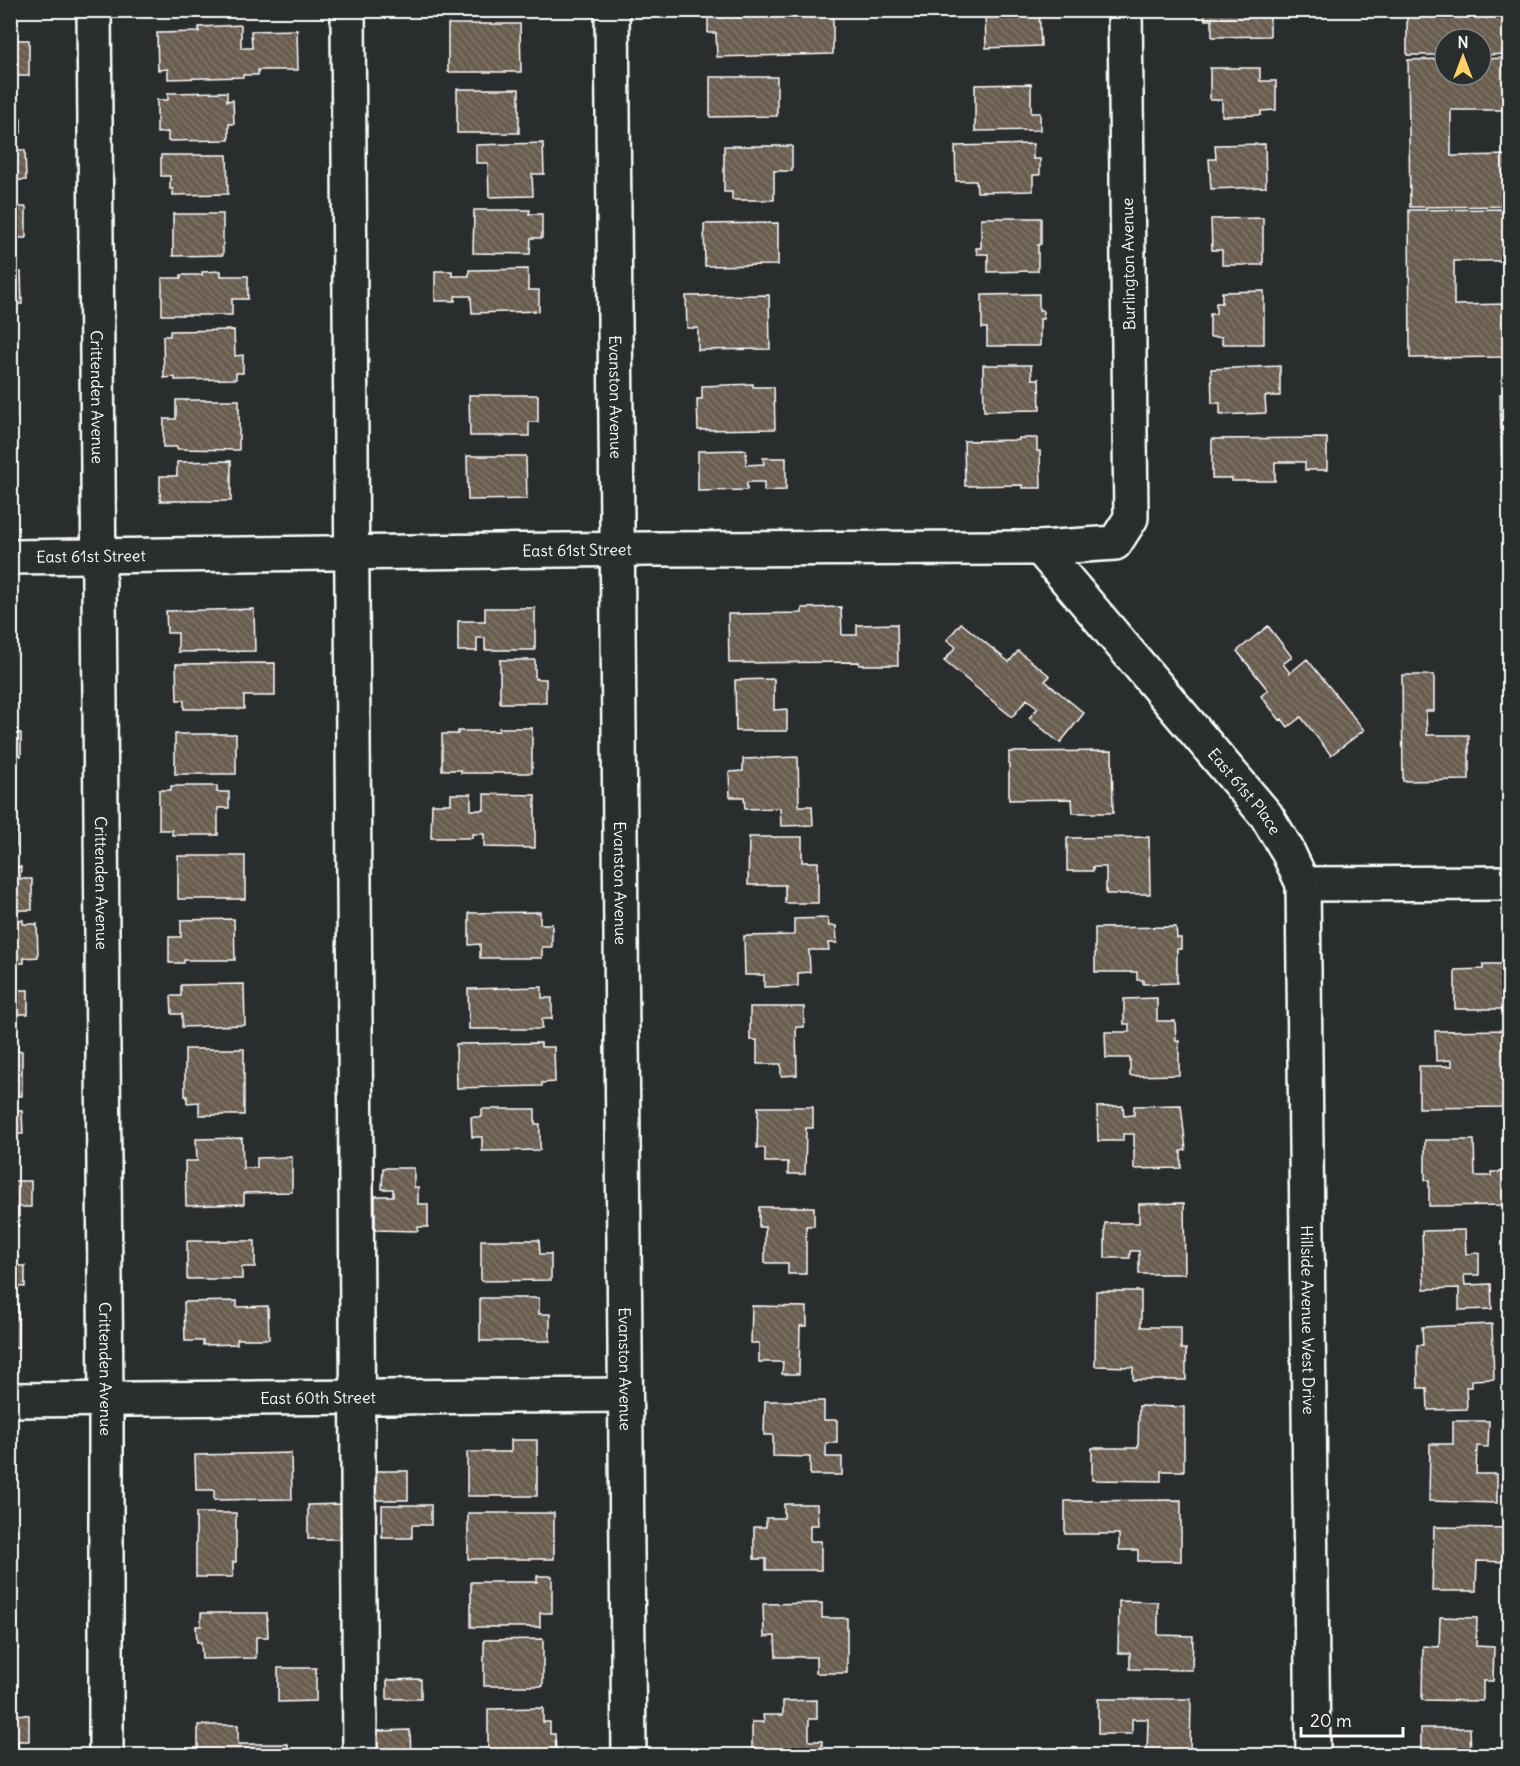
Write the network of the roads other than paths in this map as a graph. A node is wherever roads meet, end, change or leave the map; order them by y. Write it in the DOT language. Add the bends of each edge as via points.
graph roads {
  1 [pos="94,10"];
  2 [pos="348,10"];
  3 [pos="612,10"];
  4 [pos="1125,10"];
  5 [pos="1131,518"];
  6 [pos="1040,548"];
  7 [pos="616,550"];
  8 [pos="353,554"];
  9 [pos="10,556"];
  10 [pos="99,556"];
  11 [pos="1509,883"];
  12 [pos="1304,884"];
  13 [pos="625,1395"];
  14 [pos="356,1397"];
  15 [pos="10,1400"];
  16 [pos="106,1400"];
  17 [pos="106,1755"];
  18 [pos="360,1755"];
  19 [pos="628,1755"];
  20 [pos="1313,1755"];
  1 -- 10 [label="street, Crittenden Avenue"];
  2 -- 8 [label="street"];
  3 -- 7 [label="street, Evanston Avenue"];
  4 -- 5 [label="street, Burlington Avenue"];
  5 -- 6 [label="street, East 61st Street" via="1115,543"];
  6 -- 7 [label="street, East 61st Street"];
  6 -- 12 [label="street, East 61st Place" via="1266,815"];
  7 -- 8 [label="street, East 61st Street"];
  7 -- 13 [label="street, Evanston Avenue"];
  8 -- 10 [label="street, East 61st Street"];
  8 -- 14 [label="street"];
  9 -- 10 [label="street, East 61st Street"];
  10 -- 16 [label="street, Crittenden Avenue"];
  11 -- 12 [label="street"];
  12 -- 20 [label="street, Hillside Avenue West Drive"];
  13 -- 14 [label="street, East 60th Street"];
  13 -- 19 [label="street, Evanston Avenue"];
  14 -- 16 [label="street, East 60th Street"];
  14 -- 18 [label="street"];
  15 -- 16 [label="street, East 60th Street"];
  16 -- 17 [label="street, Crittenden Avenue"];
}
